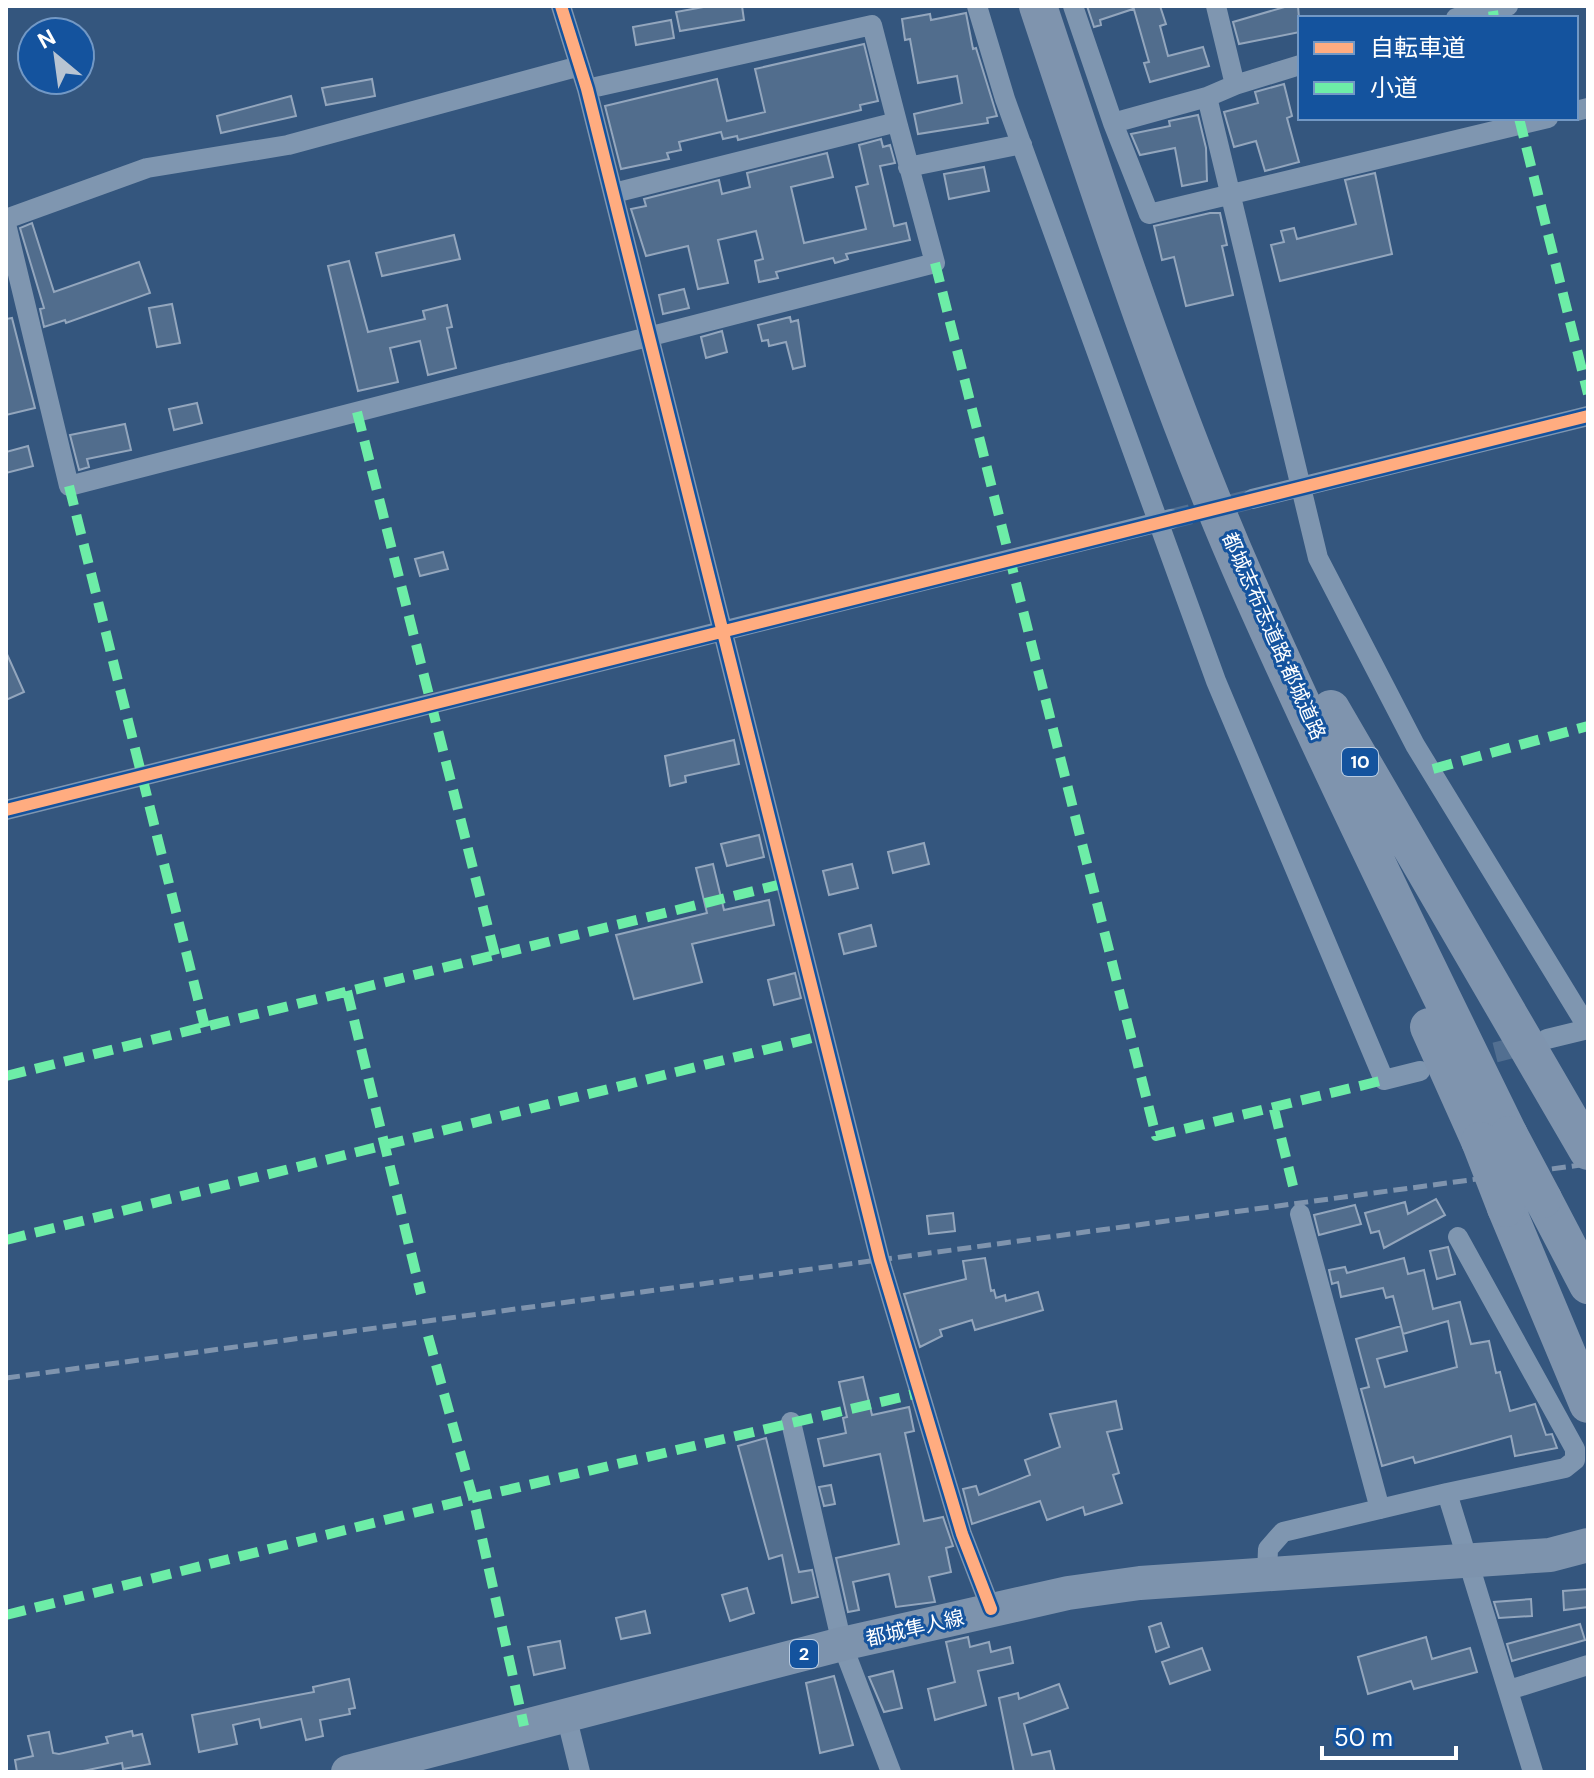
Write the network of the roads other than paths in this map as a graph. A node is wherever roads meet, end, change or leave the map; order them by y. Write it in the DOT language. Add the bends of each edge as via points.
graph roads {
  1 [pos="561,6"];
  2 [pos="977,6"];
  3 [pos="1038,6"];
  4 [pos="1073,6"];
  5 [pos="1216,6"];
  6 [pos="1508,6"];
  7 [pos="1465,16"];
  8 [pos="580,66"];
  9 [pos="1298,66"];
  10 [pos="1235,85"];
  11 [pos="587,89"];
  12 [pos="1207,97"];
  13 [pos="1540,120"];
  14 [pos="897,122"];
  15 [pos="1113,123"];
  16 [pos="1022,144"];
  17 [pos="908,167"];
  18 [pos="614,193"];
  19 [pos="1231,196"];
  20 [pos="6,221"];
  21 [pos="649,337"];
  22 [pos="1167,385"];
  23 [pos="1588,416"];
  24 [pos="1302,486"];
  25 [pos="1252,499"];
  26 [pos="1164,521"];
  27 [pos="722,631"];
  28 [pos="6,810"];
  29 [pos="1588,1029"];
  30 [pos="1547,1039"];
  31 [pos="1420,1071"];
  32 [pos="1494,1138"];
  33 [pos="1580,1140"];
  34 [pos="1300,1214"];
  35 [pos="1458,1237"];
  36 [pos="1588,1285"];
  37 [pos="1588,1404"];
  38 [pos="791,1422"];
  39 [pos="1447,1493"];
  40 [pos="1380,1509"];
  41 [pos="1588,1545"];
  42 [pos="1471,1562"];
  43 [pos="1267,1574"];
  44 [pos="991,1609"];
  45 [pos="842,1644"];
  46 [pos="1588,1665"];
  47 [pos="1509,1690"];
  48 [pos="566,1715"];
  49 [pos="348,1772"];
  50 [pos="580,1772"];
  51 [pos="891,1772"];
  52 [pos="1533,1772"];
  1 -- 8 [label="street"];
  2 -- 16 [label="street"];
  3 -- 22 [label="highway, 都城志布志道路;都城道路 / 10"];
  4 -- 15 [label="street"];
  5 -- 10 [label="street"];
  6 -- 7 [label="street"];
  8 -- 11 [label="street"];
  8 -- 20 [label="street" via="288,145 147,168"];
  9 -- 10 [label="street"];
  10 -- 12 [label="street"];
  11 -- 14 [label="street" via="872,25"];
  11 -- 18 [label="street"];
  12 -- 15 [label="street"];
  12 -- 19 [label="street"];
  13 -- 19 [label="street"];
  14 -- 17 [label="street"];
  14 -- 18 [label="street"];
  15 -- 19 [label="street" via="1149,214"];
  16 -- 17 [label="street"];
  16 -- 26 [label="street"];
  17 -- 21 [label="street" via="935,263"];
  18 -- 21 [label="street"];
  19 -- 24 [label="street"];
  20 -- 21 [label="street" via="69,486"];
  21 -- 27 [label="street"];
  22 -- 32 [label="highway, 都城志布志道路;都城道路 / 10" via="1247,583 1354,813 1352,854"];
  22 -- 33 [label="highway, 10" via="1251,542 1336,720"];
  23 -- 24 [label="street"];
  24 -- 25 [label="street"];
  24 -- 29 [label="street" via="1318,558 1415,745"];
  26 -- 27 [label="street"];
  26 -- 31 [label="street" via="1216,681 1384,1080"];
  27 -- 28 [label="street"];
  27 -- 44 [label="street" via="880,1260 962,1534"];
  29 -- 30 [label="street"];
  32 -- 36 [label="highway, 10, bridge" via="1543,1199"];
  32 -- 37 [label="highway, 10, bridge" via="1506,1208"];
  34 -- 40 [label="street"];
  35 -- 39 [label="street" via="1575,1449 1575,1460 1565,1468"];
  38 -- 45 [label="street"];
  39 -- 40 [label="street"];
  39 -- 42 [label="street"];
  40 -- 43 [label="street" via="1283,1532 1268,1549"];
  41 -- 42 [label="main road, 都城隼人線 / 2" via="1550,1555"];
  42 -- 43 [label="main road, 都城隼人線 / 2"];
  42 -- 47 [label="street"];
  43 -- 44 [label="main road, 都城隼人線 / 2" via="1140,1583"];
  44 -- 45 [label="main road, 都城隼人線 / 2"];
  45 -- 48 [label="main road, 都城隼人線 / 2"];
  45 -- 51 [label="street"];
  46 -- 47 [label="street"];
  47 -- 52 [label="street"];
  48 -- 49 [label="main road, 都城隼人線 / 2"];
  48 -- 50 [label="street"];
}
